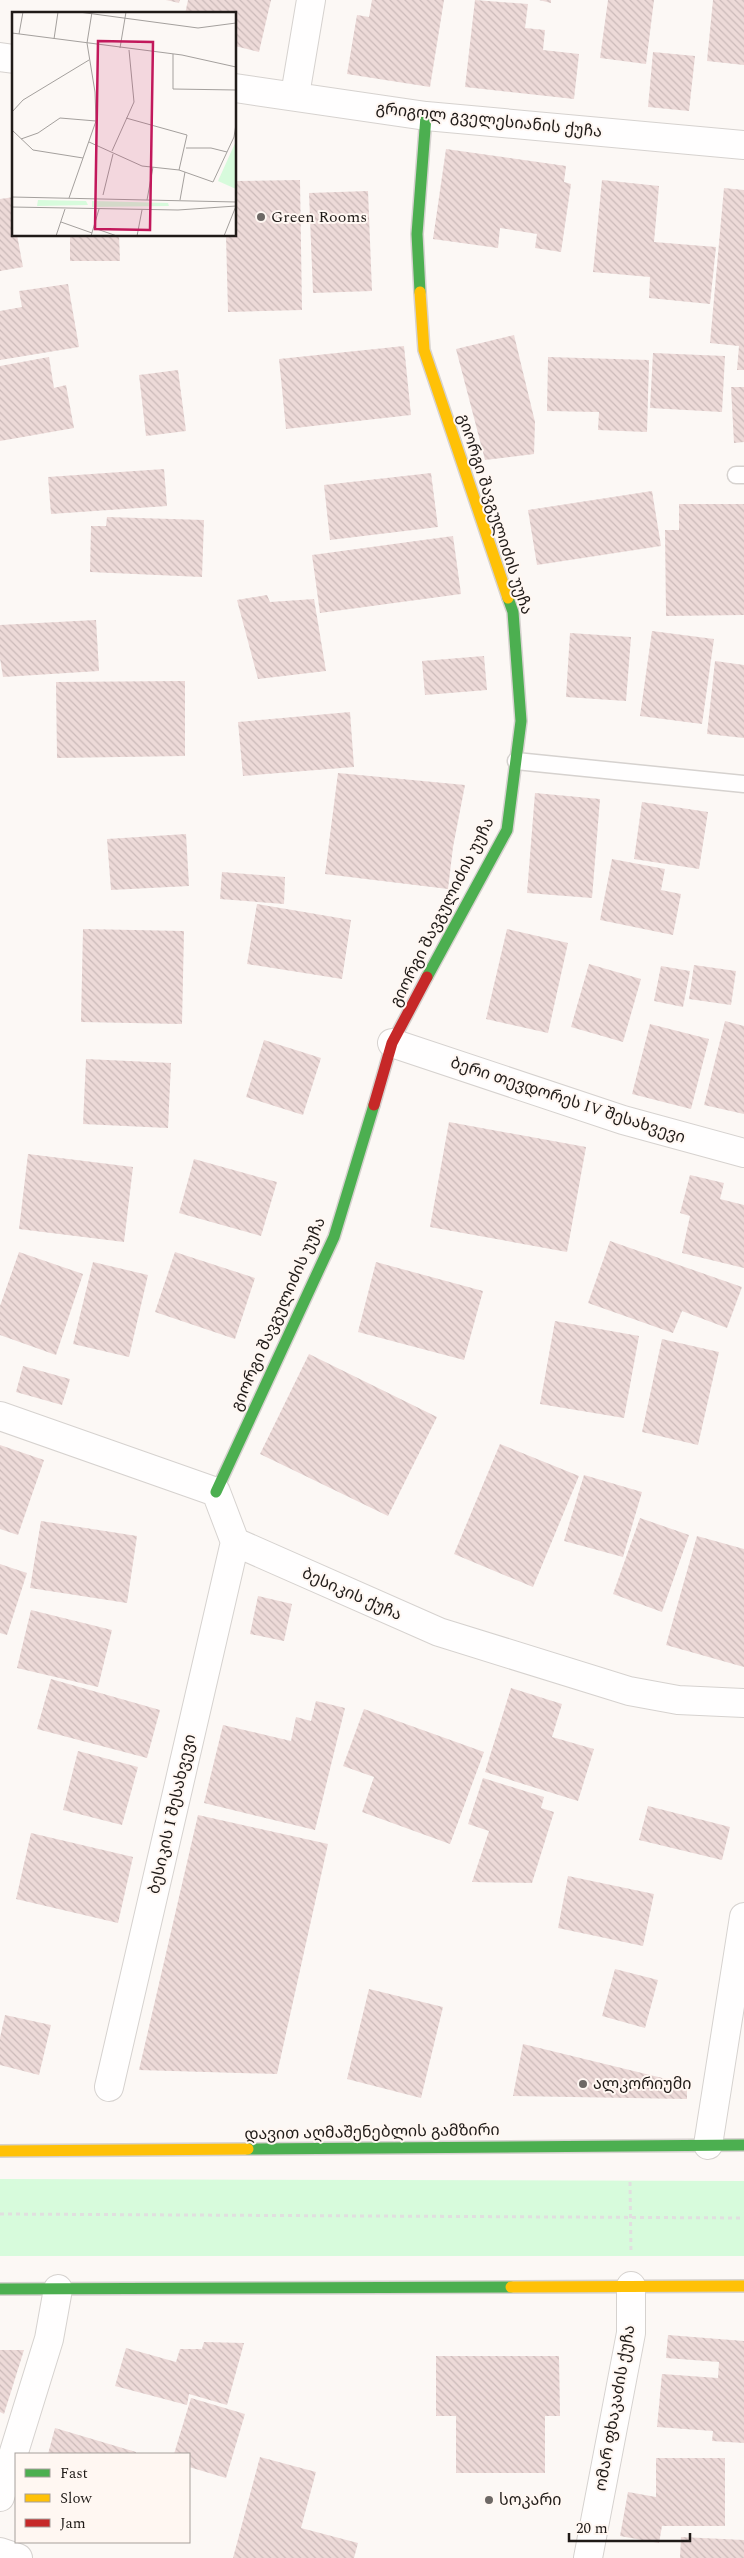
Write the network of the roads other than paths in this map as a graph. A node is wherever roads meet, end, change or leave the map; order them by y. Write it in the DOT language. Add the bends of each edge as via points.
graph roads {
  1 [pos="311,0"];
  2 [pos="236,88"];
  3 [pos="295,96"];
  4 [pos="426,116"];
  5 [pos="744,145"];
  6 [pos="516,761"];
  7 [pos="744,784"];
  8 [pos="392,1043"];
  9 [pos="744,1153"];
  10 [pos="0,1416"];
  11 [pos="216,1492"];
  12 [pos="235,1542"];
  13 [pos="744,1703"];
  14 [pos="744,1917"];
  15 [pos="110,2087"];
  16 [pos="708,2145"];
  17 [pos="744,2145"];
  18 [pos="0,2151"];
  19 [pos="631,2286"];
  20 [pos="744,2286"];
  21 [pos="0,2289"];
  22 [pos="58,2289"];
  23 [pos="0,2496"];
  24 [pos="0,2552"];
  25 [pos="18,2558"];
  26 [pos="588,2558"];
  1 -- 3 [label="street"];
  2 -- 3 [label="street, გრიგოლ გველესიანის ქუჩა"];
  3 -- 4 [label="street, გრიგოლ გველესიანის ქუჩა"];
  4 -- 5 [label="street, გრიგოლ გველესიანის ქუჩა"];
  4 -- 6 [label="main road, გიორგი შავგულიძის უუჩა" via="417,234 424,350 513,612 521,721"];
  6 -- 7 [label="lane"];
  6 -- 8 [label="main road, გიორგი შავგულიძის უუჩა" via="507,830"];
  8 -- 9 [label="street, ბერი თევდორეს IV შესახვევი" via="623,1120"];
  8 -- 11 [label="main road, გიორგი შავგულიძის უუჩა" via="334,1237"];
  10 -- 11 [label="street"];
  11 -- 12 [label="street"];
  12 -- 13 [label="street, ბესიკის ქუჩა" via="439,1632 629,1691 678,1700"];
  12 -- 15 [label="street, ბესიკის I შესახვევი"];
  14 -- 16 [label="street"];
  16 -- 17 [label="main road, დავით აღმაშენებლის გამზირი"];
  16 -- 18 [label="main road, დავით აღმაშენებლის გამზირი"];
  19 -- 20 [label="main road"];
  19 -- 22 [label="main road"];
  19 -- 26 [label="street, ომარ ფხაკაძის ქუჩა" via="631,2333"];
  21 -- 22 [label="main road"];
  22 -- 23 [label="street" via="49,2339"];
  24 -- 25 [label="street"];
}
